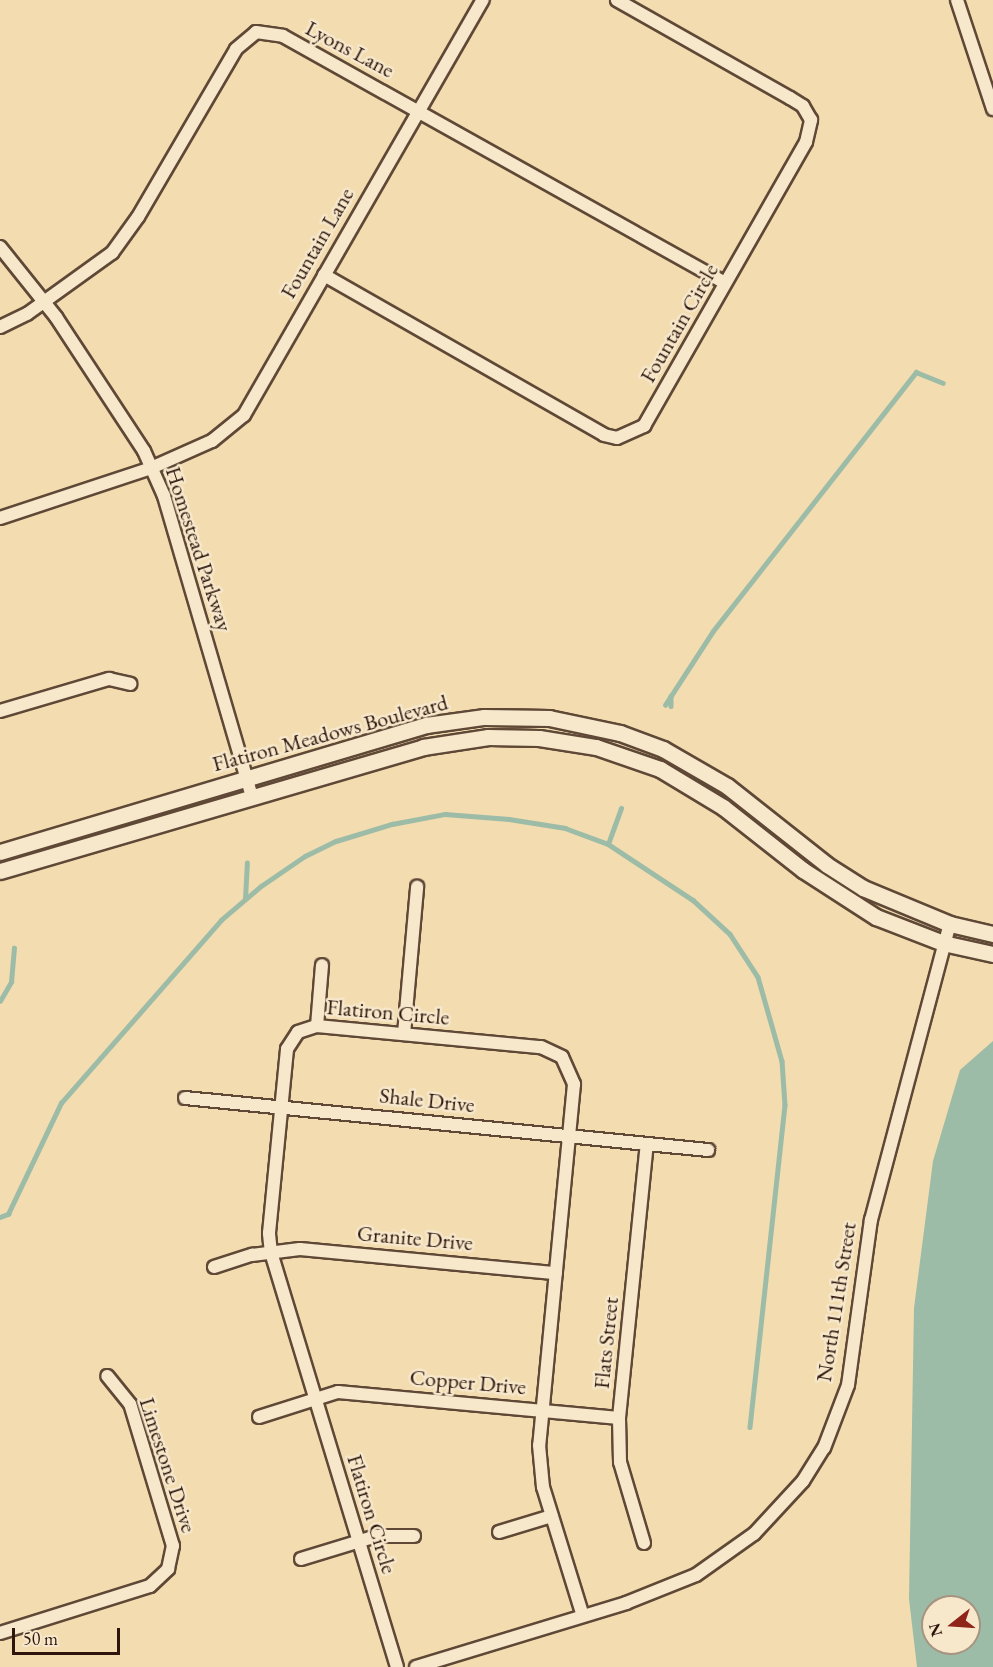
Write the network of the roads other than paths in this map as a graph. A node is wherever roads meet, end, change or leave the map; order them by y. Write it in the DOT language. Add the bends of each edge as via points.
graph roads {
  1 [pos="483,0"];
  2 [pos="617,0"];
  3 [pos="957,0"];
  4 [pos="993,109"];
  5 [pos="418,110"];
  6 [pos="0,247"];
  7 [pos="324,275"];
  8 [pos="725,284"];
  9 [pos="44,301"];
  10 [pos="0,327"];
  11 [pos="151,468"];
  12 [pos="0,518"];
  13 [pos="130,684"];
  14 [pos="0,711"];
  15 [pos="247,778"];
  16 [pos="252,796"];
  17 [pos="0,852"];
  18 [pos="0,871"];
  19 [pos="417,887"];
  20 [pos="950,924"];
  21 [pos="993,934"];
  22 [pos="944,943"];
  23 [pos="993,954"];
  24 [pos="322,965"];
  25 [pos="317,1026"];
  26 [pos="404,1034"];
  27 [pos="186,1098"];
  28 [pos="282,1107"];
  29 [pos="569,1135"];
  30 [pos="647,1144"];
  31 [pos="708,1150"];
  32 [pos="271,1253"];
  33 [pos="214,1266"];
  34 [pos="556,1273"];
  35 [pos="108,1376"];
  36 [pos="315,1399"];
  37 [pos="543,1410"];
  38 [pos="258,1417"];
  39 [pos="619,1418"];
  40 [pos="552,1516"];
  41 [pos="499,1532"];
  42 [pos="414,1536"];
  43 [pos="358,1542"];
  44 [pos="644,1543"];
  45 [pos="301,1559"];
  46 [pos="583,1616"];
  47 [pos="0,1633"];
  48 [pos="396,1667"];
  49 [pos="416,1667"];
  1 -- 5 [label="street, Fountain Lane"];
  2 -- 8 [label="street, Fountain Circle" via="803,106 811,120 806,142"];
  3 -- 4 [label="street"];
  5 -- 7 [label="street, Fountain Lane"];
  5 -- 8 [label="street, Lyons Lane"];
  5 -- 9 [label="street, Lyons Lane" via="283,36 256,32 236,49 138,217 112,252"];
  6 -- 9 [label="street, Homestead Parkway"];
  7 -- 8 [label="street, Fountain Circle" via="604,435 617,438 644,426"];
  7 -- 11 [label="street, Fountain Lane" via="244,415 212,441"];
  9 -- 10 [label="street, Lyons Lane"];
  9 -- 11 [label="street, Homestead Parkway" via="139,442"];
  11 -- 12 [label="street, Fountain Lane"];
  11 -- 15 [label="street, Homestead Parkway" via="164,496"];
  13 -- 14 [label="street" via="109,679"];
  15 -- 16 [label="street, Homestead Parkway"];
  15 -- 17 [label="street, Flatiron Meadows Boulevard"];
  15 -- 20 [label="street, Flatiron Meadows Boulevard" via="445,722 516,716 585,724 641,740 704,771 863,888"];
  16 -- 18 [label="street, Flatiron Meadows Boulevard"];
  16 -- 22 [label="street, Flatiron Meadows Boulevard" via="423,747 466,739 539,738 596,747 660,769 696,788 838,895 876,917"];
  19 -- 26 [label="street"];
  20 -- 21 [label="street"];
  20 -- 22 [label="street, North 111th Street"];
  22 -- 23 [label="street"];
  22 -- 46 [label="street, North 111th Street" via="871,1220 848,1385 824,1448 780,1509 754,1534 696,1575"];
  24 -- 25 [label="street"];
  25 -- 26 [label="street, Flatiron Circle"];
  25 -- 28 [label="street, Flatiron Circle" via="298,1032 286,1049"];
  26 -- 29 [label="street, Flatiron Circle" via="541,1047 562,1057 574,1084"];
  27 -- 28 [label="street, Shale Drive"];
  28 -- 29 [label="street, Shale Drive"];
  28 -- 32 [label="street, Flatiron Circle" via="269,1233"];
  29 -- 30 [label="street, Shale Drive"];
  29 -- 34 [label="street, Flatiron Circle"];
  30 -- 31 [label="street, Shale Drive"];
  30 -- 39 [label="street, Flats Street"];
  32 -- 33 [label="street, Granite Drive"];
  32 -- 34 [label="street, Granite Drive" via="300,1249"];
  32 -- 36 [label="street, Flatiron Circle"];
  34 -- 37 [label="street, Flatiron Circle"];
  35 -- 47 [label="street, Limestone Drive" via="130,1404 173,1546 168,1569 150,1586"];
  36 -- 37 [label="street, Copper Drive" via="338,1392"];
  36 -- 38 [label="street, Copper Drive"];
  36 -- 43 [label="street, Flatiron Circle"];
  37 -- 39 [label="street, Copper Drive"];
  37 -- 40 [label="street, Flatiron Circle" via="539,1444 543,1487"];
  39 -- 44 [label="street, Flats Street" via="620,1462"];
  40 -- 41 [label="street"];
  40 -- 46 [label="street, Flatiron Circle"];
  42 -- 43 [label="street" via="393,1534"];
  43 -- 45 [label="street"];
  43 -- 48 [label="street, Flatiron Circle"];
  46 -- 49 [label="street, North 111th Street"];
}
